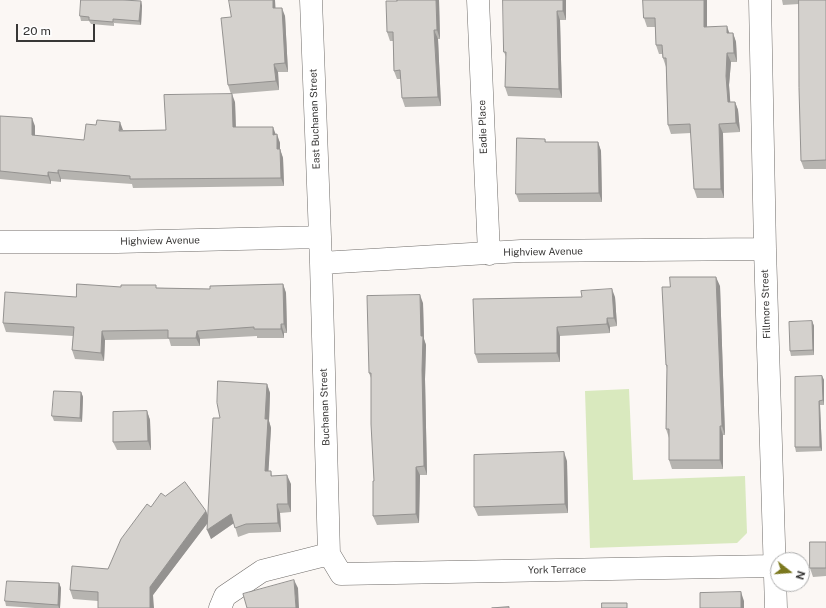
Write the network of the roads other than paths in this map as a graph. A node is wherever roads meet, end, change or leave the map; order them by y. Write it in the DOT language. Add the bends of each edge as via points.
graph roads {
  1 [pos="311,0"];
  2 [pos="478,0"];
  3 [pos="760,0"];
  4 [pos="320,238"];
  5 [pos="0,242"];
  6 [pos="765,249"];
  7 [pos="489,254"];
  8 [pos="321,264"];
  9 [pos="773,552"];
  10 [pos="329,554"];
  11 [pos="770,566"];
  12 [pos="341,574"];
  13 [pos="775,592"];
  14 [pos="220,608"];
  15 [pos="776,608"];
  1 -- 4 [label="street, East Buchanan Street"];
  2 -- 7 [label="street, Eadie Place"];
  3 -- 6 [label="street, Fillmore Street"];
  4 -- 5 [label="street, Highview Avenue"];
  4 -- 8 [label="street, Buchanan Street"];
  6 -- 7 [label="street, Highview Avenue"];
  6 -- 9 [label="street, Fillmore Street"];
  7 -- 8 [label="street, Highview Avenue"];
  8 -- 10 [label="street, Buchanan Street"];
  10 -- 12 [label="street, Buchanan Street"];
  10 -- 14 [label="street" via="262,571 225,596"];
  11 -- 12 [label="street, York Terrace"];
  13 -- 15 [label="street, Fillmore Street"];
}
